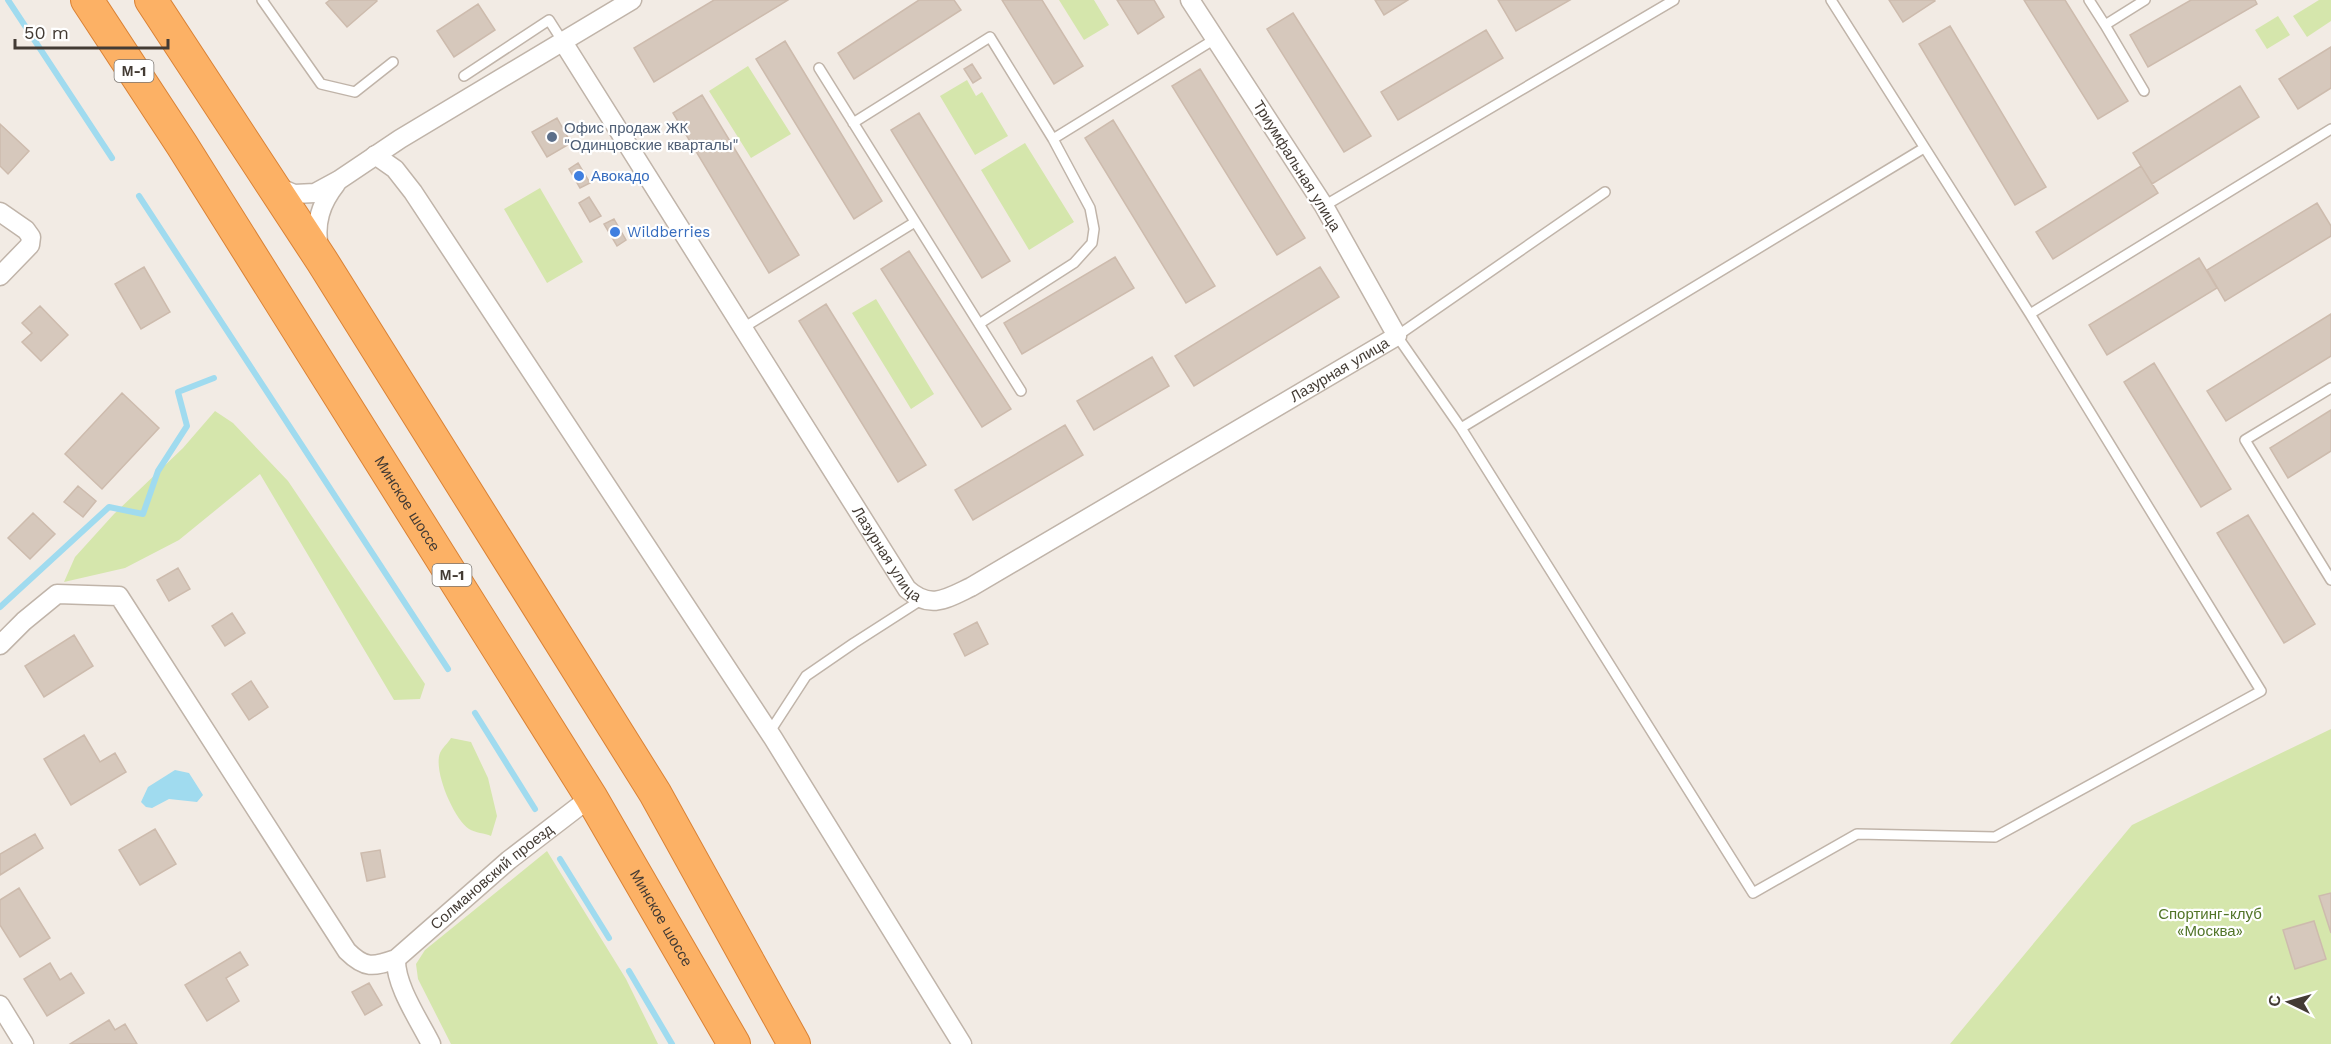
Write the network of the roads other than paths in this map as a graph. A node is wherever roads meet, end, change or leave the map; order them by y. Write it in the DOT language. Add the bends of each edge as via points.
graph roads {
  1 [pos="87,0"];
  2 [pos="151,0"];
  3 [pos="262,0"];
  4 [pos="632,0"];
  5 [pos="1190,0"];
  6 [pos="1674,0"];
  7 [pos="1831,0"];
  8 [pos="2090,0"];
  9 [pos="2145,0"];
  10 [pos="2104,25"];
  11 [pos="1215,39"];
  12 [pos="563,42"];
  13 [pos="393,62"];
  14 [pos="819,68"];
  15 [pos="464,76"];
  16 [pos="2144,91"];
  17 [pos="853,123"];
  18 [pos="2331,129"];
  19 [pos="1053,139"];
  20 [pos="1924,148"];
  21 [pos="375,155"];
  22 [pos="339,180"];
  23 [pos="272,184"];
  24 [pos="1605,192"];
  25 [pos="1324,206"];
  26 [pos="0,212"];
  27 [pos="915,222"];
  28 [pos="322,261"];
  29 [pos="0,276"];
  30 [pos="2030,314"];
  31 [pos="979,324"];
  32 [pos="743,328"];
  33 [pos="1397,336"];
  34 [pos="2331,388"];
  35 [pos="1021,391"];
  36 [pos="1461,428"];
  37 [pos="2331,580"];
  38 [pos="921,600"];
  39 [pos="0,645"];
  40 [pos="769,733"];
  41 [pos="591,797"];
  42 [pos="396,959"];
  43 [pos="0,1005"];
  44 [pos="24,1044"];
  45 [pos="431,1044"];
  46 [pos="734,1044"];
  47 [pos="794,1044"];
  48 [pos="962,1044"];
  1 -- 41 [label="highway, Минское шоссе / М-1"];
  2 -- 23 [label="highway"];
  3 -- 13 [label="lane" via="321,84 355,92"];
  4 -- 12 [label="street"];
  5 -- 11 [label="street, Триумфальная улица"];
  6 -- 25 [label="lane"];
  7 -- 20 [label="lane"];
  8 -- 10 [label="lane"];
  9 -- 10 [label="lane"];
  10 -- 16 [label="lane"];
  11 -- 19 [label="lane"];
  11 -- 25 [label="street, Триумфальная улица"];
  12 -- 15 [label="lane" via="549,20"];
  12 -- 21 [label="street"];
  12 -- 32 [label="street, Лазурная улица"];
  14 -- 17 [label="lane"];
  17 -- 19 [label="lane" via="990,37"];
  17 -- 27 [label="lane"];
  18 -- 30 [label="lane"];
  19 -- 31 [label="lane" via="1090,208 1092,243 1074,263"];
  20 -- 30 [label="lane"];
  20 -- 36 [label="lane"];
  21 -- 22 [label="street"];
  21 -- 40 [label="street" via="395,169 414,192"];
  22 -- 23 [label="street" via="315,193 300,195"];
  22 -- 28 [label="street" via="320,209 317,225"];
  23 -- 28 [label="highway"];
  24 -- 33 [label="lane"];
  25 -- 33 [label="street, Триумфальная улица"];
  26 -- 29 [label="street" via="31,237 30,245"];
  27 -- 31 [label="lane"];
  27 -- 32 [label="lane"];
  28 -- 47 [label="highway" via="655,793"];
  30 -- 36 [label="lane" via="2261,691 1995,837 1857,834 1753,893"];
  31 -- 35 [label="lane"];
  32 -- 38 [label="street, Лазурная улица" via="907,589"];
  33 -- 36 [label="lane"];
  33 -- 38 [label="street, Лазурная улица" via="971,587 947,599"];
  34 -- 37 [label="lane" via="2245,440"];
  38 -- 40 [label="lane" via="806,676"];
  39 -- 42 [label="street" via="57,594 119,596 347,951 360,964 377,965"];
  40 -- 48 [label="street"];
  41 -- 42 [label="street, Солмановский проезд" via="509,860"];
  41 -- 46 [label="highway, Минское шоссе / М-1"];
  42 -- 45 [label="street" via="400,982"];
  43 -- 44 [label="street"];
}
